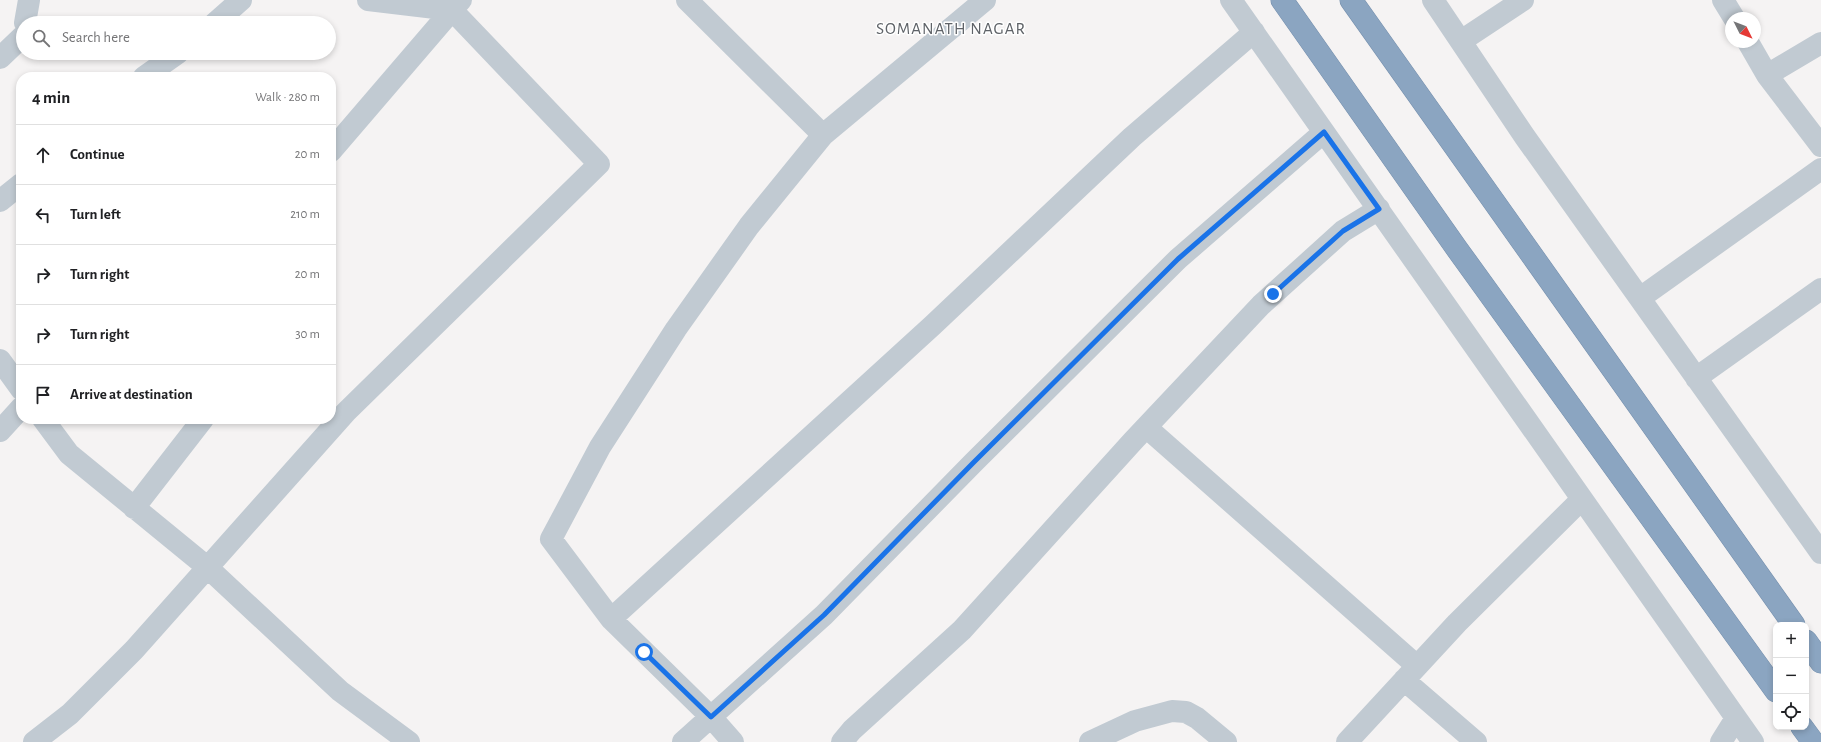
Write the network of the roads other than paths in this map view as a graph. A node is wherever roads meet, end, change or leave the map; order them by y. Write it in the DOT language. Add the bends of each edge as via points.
graph roads {
  1 [pos="29,0"];
  2 [pos="241,0"];
  3 [pos="368,0"];
  4 [pos="687,0"];
  5 [pos="985,0"];
  6 [pos="1232,0"];
  7 [pos="1282,0"];
  8 [pos="1352,0"];
  9 [pos="1433,0"];
  10 [pos="1523,0"];
  11 [pos="1723,0"];
  12 [pos="456,5"];
  13 [pos="1730,12"];
  14 [pos="27,16"];
  15 [pos="223,16"];
  16 [pos="1254,32"];
  17 [pos="1461,41"];
  18 [pos="16,43"];
  19 [pos="1821,43"];
  20 [pos="1751,48"];
  21 [pos="0,58"];
  22 [pos="168,60"];
  23 [pos="151,72"];
  24 [pos="1767,75"];
  25 [pos="1324,132"];
  26 [pos="823,135"];
  27 [pos="336,145"];
  28 [pos="1821,146"];
  29 [pos="1821,168"];
  30 [pos="16,188"];
  31 [pos="0,201"];
  32 [pos="1379,209"];
  33 [pos="1821,288"];
  34 [pos="1640,298"];
  35 [pos="0,360"];
  36 [pos="1696,378"];
  37 [pos="16,382"];
  38 [pos="16,413"];
  39 [pos="336,423"];
  40 [pos="47,424"];
  41 [pos="199,424"];
  42 [pos="335,424"];
  43 [pos="1146,427"];
  44 [pos="0,431"];
  45 [pos="1582,499"];
  46 [pos="134,508"];
  47 [pos="1821,553"];
  48 [pos="207,567"];
  49 [pos="611,619"];
  50 [pos="1792,622"];
  51 [pos="1809,645"];
  52 [pos="1821,662"];
  53 [pos="1411,673"];
  54 [pos="1773,687"];
  55 [pos="711,717"];
  56 [pos="1736,718"];
  57 [pos="1804,730"];
  58 [pos="34,742"];
  59 [pos="409,742"];
  60 [pos="683,742"];
  61 [pos="733,742"];
  62 [pos="842,742"];
  63 [pos="1090,742"];
  64 [pos="1226,742"];
  65 [pos="1347,742"];
  66 [pos="1476,742"];
  67 [pos="1721,742"];
  68 [pos="1753,742"];
  69 [pos="1813,742"];
  1 -- 14 [label="street"];
  2 -- 15 [label="street"];
  3 -- 12 [label="street"];
  4 -- 26 [label="street"];
  5 -- 26 [label="street"];
  6 -- 16 [label="street"];
  7 -- 54 [label="highway" via="1461,256"];
  8 -- 50 [label="highway"];
  9 -- 17 [label="street"];
  10 -- 17 [label="street"];
  11 -- 13 [label="street"];
  12 -- 27 [label="street"];
  12 -- 39 [label="street" via="599,164"];
  16 -- 25 [label="street"];
  16 -- 49 [label="street" via="1132,137 933,325"];
  17 -- 34 [label="street"];
  18 -- 21 [label="street"];
  19 -- 24 [label="street"];
  20 -- 24 [label="street"];
  22 -- 23 [label="street"];
  24 -- 28 [label="street"];
  25 -- 32 [label="street"];
  25 -- 55 [label="street" via="1178,259 824,615"];
  26 -- 49 [label="street" via="749,226 676,329 600,447 551,539"];
  29 -- 34 [label="street"];
  30 -- 31 [label="street"];
  32 -- 43 [label="street" via="1343,231 1261,305"];
  32 -- 45 [label="street"];
  33 -- 36 [label="street"];
  34 -- 36 [label="street"];
  35 -- 37 [label="street"];
  36 -- 47 [label="street"];
  38 -- 44 [label="street"];
  40 -- 46 [label="street" via="69,454"];
  41 -- 46 [label="street"];
  42 -- 48 [label="street"];
  43 -- 53 [label="street"];
  43 -- 62 [label="street" via="962,630"];
  45 -- 53 [label="street" via="1457,623"];
  45 -- 56 [label="street"];
  46 -- 48 [label="street"];
  48 -- 58 [label="street" via="134,650 70,714"];
  48 -- 59 [label="street" via="340,691"];
  49 -- 55 [label="street"];
  51 -- 52 [label="highway"];
  53 -- 65 [label="street"];
  53 -- 66 [label="street"];
  55 -- 60 [label="street"];
  55 -- 61 [label="street"];
  56 -- 67 [label="street"];
  56 -- 68 [label="street"];
  57 -- 69 [label="highway"];
  63 -- 64 [label="street" via="1135,721 1172,711 1186,712 1197,718"];
}
